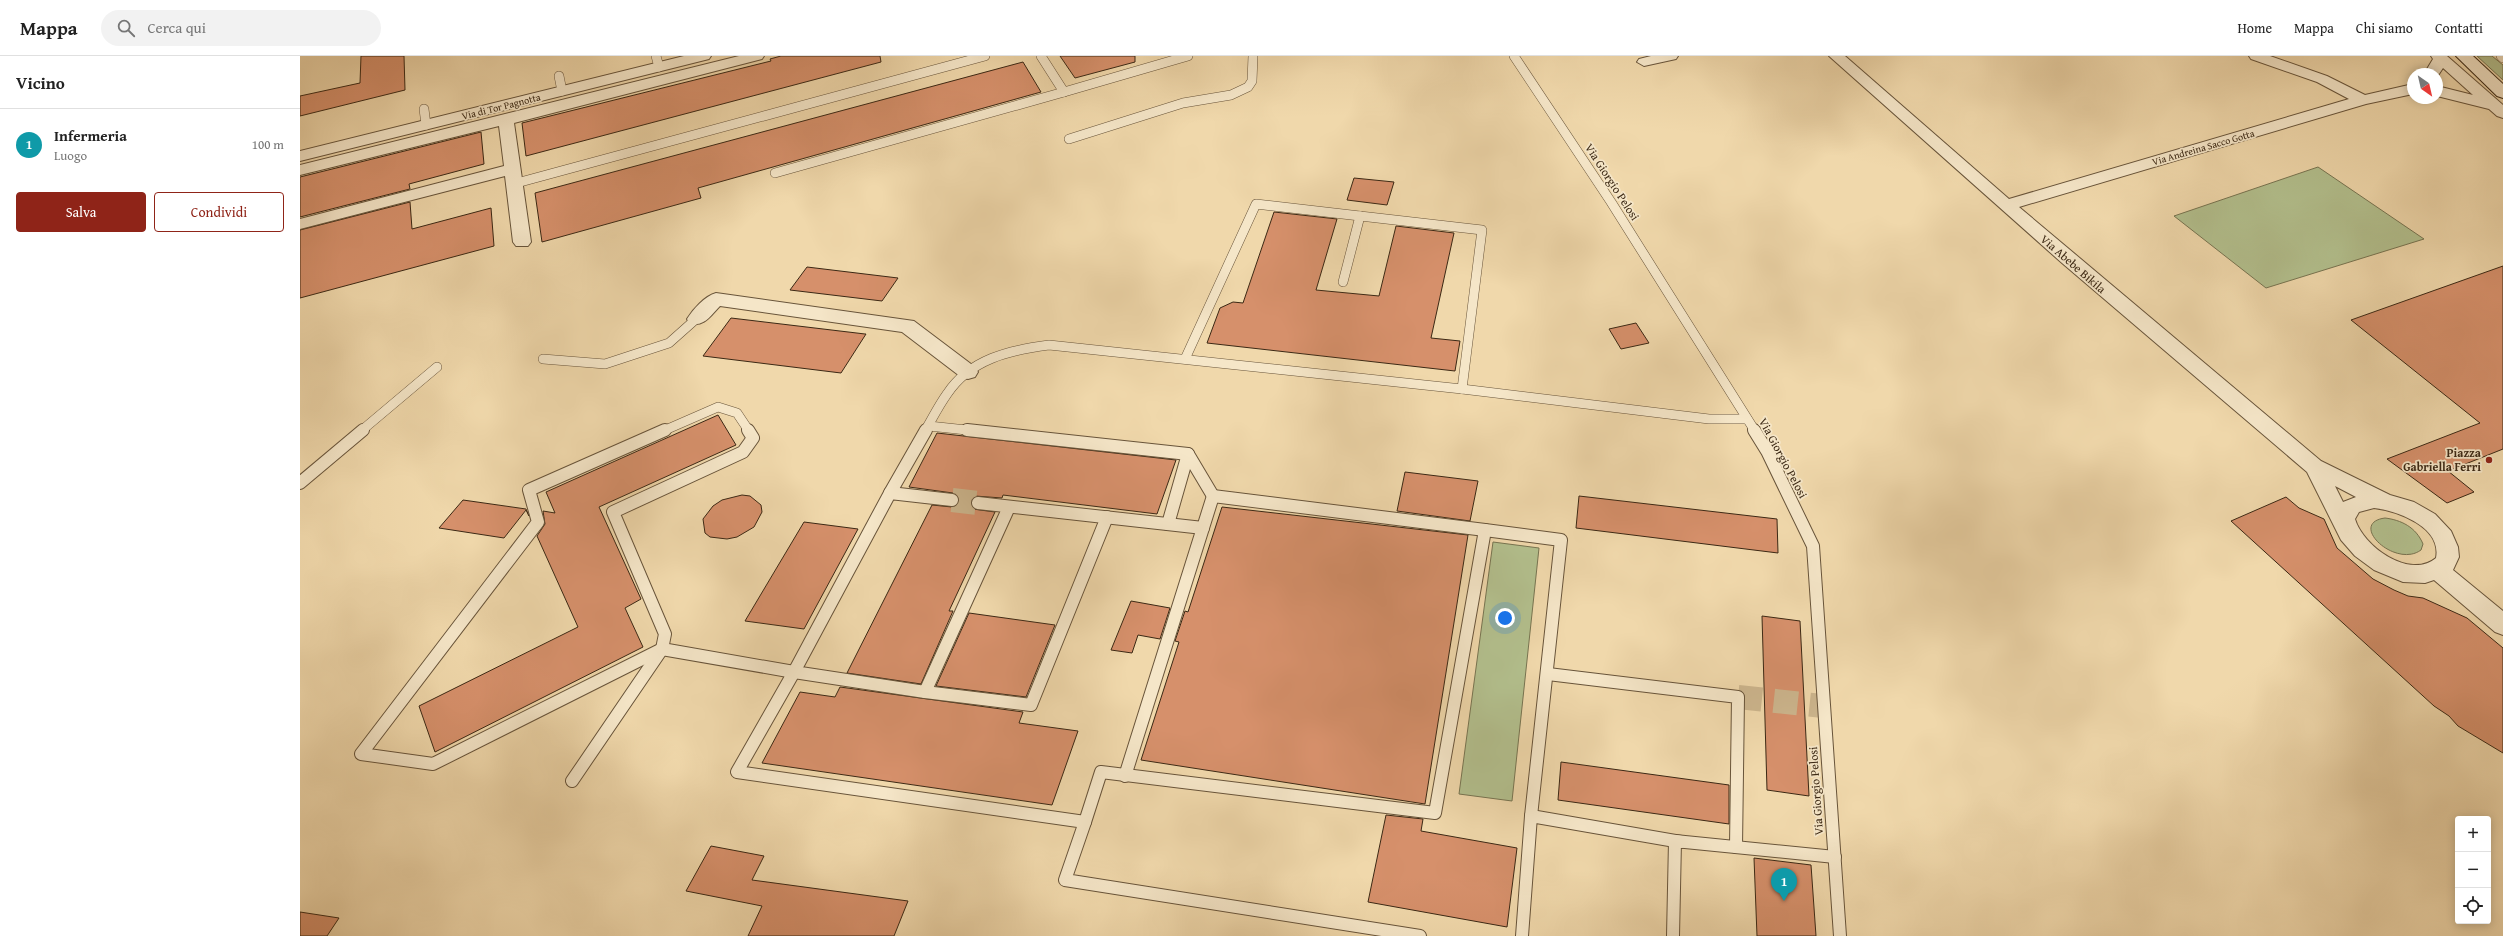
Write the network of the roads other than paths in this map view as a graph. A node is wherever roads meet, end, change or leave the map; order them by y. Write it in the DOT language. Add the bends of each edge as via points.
graph roads {
  1 [pos="703,56"];
  2 [pos="757,56"];
  3 [pos="985,56"];
  4 [pos="1041,56"];
  5 [pos="1188,56"];
  6 [pos="1253,56"];
  7 [pos="1514,56"];
  8 [pos="1671,56"];
  9 [pos="1836,56"];
  10 [pos="2256,56"];
  11 [pos="2464,56"];
  12 [pos="2440,57"];
  13 [pos="657,61"];
  14 [pos="1644,62"];
  15 [pos="2435,68"];
  16 [pos="2407,89"];
  17 [pos="1064,92"];
  18 [pos="2443,92"];
  19 [pos="2503,93"];
  20 [pos="2363,100"];
  21 [pos="2501,112"];
  22 [pos="506,120"];
  23 [pos="1069,139"];
  24 [pos="300,156"];
  25 [pos="300,170"];
  26 [pos="775,173"];
  27 [pos="513,176"];
  28 [pos="2006,205"];
  29 [pos="1360,216"];
  30 [pos="300,224"];
  31 [pos="522,242"];
  32 [pos="1343,282"];
  33 [pos="696,319"];
  34 [pos="543,359"];
  35 [pos="1184,360"];
  36 [pos="437,367"];
  37 [pos="968,372"];
  38 [pos="1462,389"];
  39 [pos="1747,419"];
  40 [pos="929,426"];
  41 [pos="1188,454"];
  42 [pos="2314,467"];
  43 [pos="300,483"];
  44 [pos="890,493"];
  45 [pos="1213,496"];
  46 [pos="952,500"];
  47 [pos="2384,501"];
  48 [pos="978,503"];
  49 [pos="1010,507"];
  50 [pos="1107,517"];
  51 [pos="1168,524"];
  52 [pos="2345,525"];
  53 [pos="1203,528"];
  54 [pos="1485,530"];
  55 [pos="2438,570"];
  56 [pos="2503,625"];
  57 [pos="662,649"];
  58 [pos="794,672"];
  59 [pos="1548,674"];
  60 [pos="925,692"];
  61 [pos="1125,776"];
  62 [pos="572,781"];
  63 [pos="1531,816"];
  64 [pos="1085,822"];
  65 [pos="1681,842"];
  66 [pos="1736,847"];
  67 [pos="1835,857"];
  68 [pos="1420,936"];
  69 [pos="1522,936"];
  70 [pos="1673,936"];
  71 [pos="1840,936"];
  1 -- 13 [label="street, Via di Tor Pagnotta"];
  2 -- 22 [label="street"];
  3 -- 27 [label="lane"];
  4 -- 17 [label="lane"];
  5 -- 17 [label="lane"];
  6 -- 23 [label="lane" via="1252,80 1240,91 1202,102 1183,103"];
  7 -- 39 [label="lane, Via Giorgio Pelosi" via="1611,202"];
  8 -- 14 [label="street"];
  9 -- 28 [label="street, Via Abebe Bikila"];
  10 -- 20 [label="street" via="2322,79"];
  11 -- 19 [label="street"];
  12 -- 15 [label="street"];
  12 -- 21 [label="street"];
  13 -- 24 [label="street, Via di Tor Pagnotta" via="425,117"];
  16 -- 20 [label="street, Via Andreina Sacco Gotta"];
  17 -- 26 [label="lane"];
  18 -- 21 [label="street" via="2461,96"];
  20 -- 28 [label="street, Via Andreina Sacco Gotta"];
  22 -- 25 [label="street"];
  22 -- 27 [label="street"];
  27 -- 30 [label="street"];
  27 -- 31 [label="street"];
  28 -- 42 [label="street, Via Abebe Bikila"];
  29 -- 32 [label="lane"];
  29 -- 35 [label="lane" via="1256,204"];
  29 -- 38 [label="lane" via="1482,230"];
  33 -- 34 [label="lane" via="669,343 605,364"];
  33 -- 37 [label="street" via="716,299 907,326"];
  35 -- 37 [label="lane" via="1050,345 1016,349 989,359"];
  35 -- 38 [label="lane"];
  36 -- 43 [label="lane"];
  37 -- 40 [label="lane" via="947,393"];
  38 -- 39 [label="lane" via="1709,419"];
  39 -- 67 [label="lane, Via Giorgio Pelosi" via="1767,451 1813,546"];
  40 -- 41 [label="lane"];
  40 -- 44 [label="lane"];
  41 -- 45 [label="lane"];
  41 -- 51 [label="lane"];
  42 -- 47 [label="street, Via Abebe Bikila"];
  42 -- 52 [label="street, Via Abebe Bikila"];
  44 -- 46 [label="lane"];
  44 -- 58 [label="lane"];
  45 -- 53 [label="lane"];
  45 -- 54 [label="lane"];
  47 -- 52 [label="street" via="2357,503 2346,511"];
  47 -- 55 [label="street, Via Abebe Bikila" via="2416,513 2441,534 2446,543 2448,559"];
  48 -- 49 [label="lane"];
  49 -- 50 [label="lane"];
  49 -- 60 [label="lane"];
  50 -- 51 [label="lane"];
  50 -- 60 [label="lane" via="1031,705"];
  51 -- 53 [label="lane"];
  52 -- 55 [label="street, Via Abebe Bikila" via="2357,545 2385,565 2420,574"];
  53 -- 61 [label="lane"];
  54 -- 59 [label="lane" via="1562,540"];
  54 -- 61 [label="lane" via="1434,813"];
  55 -- 56 [label="street"];
  57 -- 57 [label="lane" via="665,634 612,512 743,452 753,438 737,413 718,407 529,490 538,522 361,754 433,764"];
  57 -- 58 [label="lane"];
  57 -- 62 [label="lane"];
  58 -- 60 [label="lane"];
  58 -- 64 [label="lane" via="737,772"];
  59 -- 63 [label="lane"];
  59 -- 66 [label="lane" via="1738,697"];
  61 -- 64 [label="lane" via="1100,772"];
  63 -- 65 [label="lane"];
  63 -- 69 [label="lane"];
  64 -- 68 [label="lane" via="1065,880"];
  65 -- 66 [label="lane"];
  65 -- 70 [label="lane" via="1675,841"];
  66 -- 67 [label="lane"];
  67 -- 71 [label="lane, Via Giorgio Pelosi"];
}
